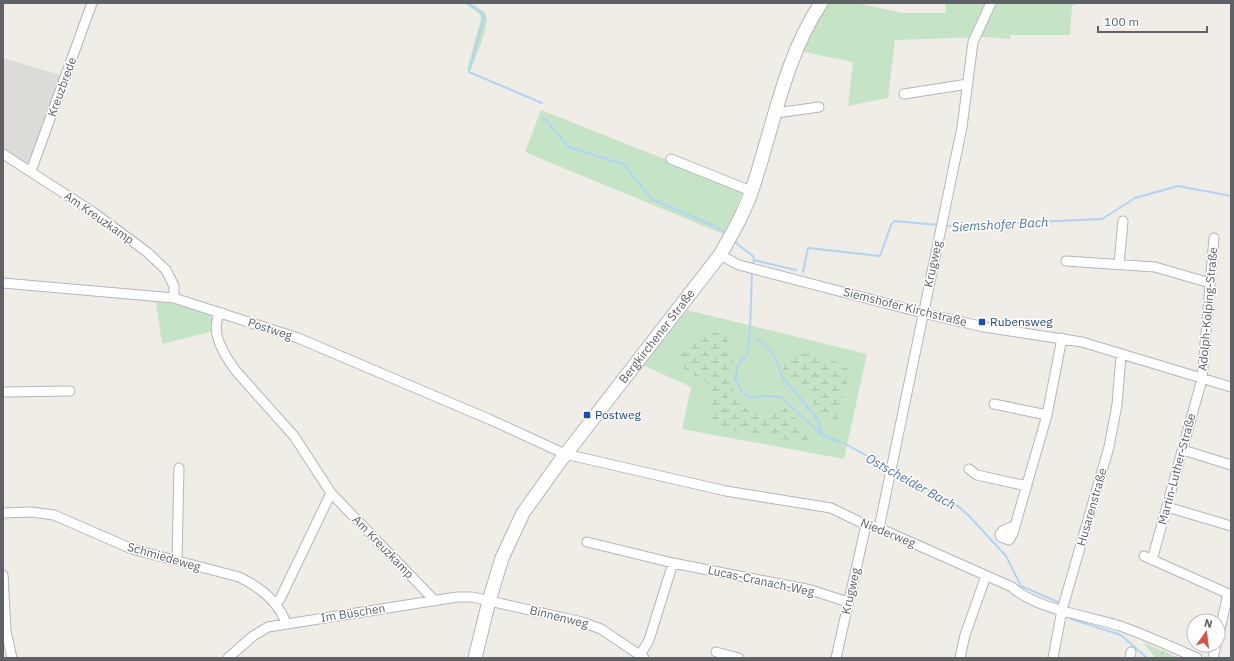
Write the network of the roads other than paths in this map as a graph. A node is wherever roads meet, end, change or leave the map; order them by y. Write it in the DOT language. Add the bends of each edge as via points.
graph roads {
  1 [pos="92,3"];
  2 [pos="821,3"];
  3 [pos="991,3"];
  4 [pos="968,84"];
  5 [pos="904,94"];
  6 [pos="819,107"];
  7 [pos="776,114"];
  8 [pos="3,154"];
  9 [pos="671,159"];
  10 [pos="31,171"];
  11 [pos="751,191"];
  12 [pos="1123,221"];
  13 [pos="1214,238"];
  14 [pos="720,255"];
  15 [pos="1066,261"];
  16 [pos="1119,264"];
  17 [pos="3,283"];
  18 [pos="1210,283"];
  19 [pos="174,298"];
  20 [pos="222,313"];
  21 [pos="923,313"];
  22 [pos="1062,338"];
  23 [pos="1121,355"];
  24 [pos="1202,379"];
  25 [pos="1231,387"];
  26 [pos="70,391"];
  27 [pos="3,392"];
  28 [pos="994,404"];
  29 [pos="1047,415"];
  30 [pos="1183,450"];
  31 [pos="565,454"];
  32 [pos="1231,465"];
  33 [pos="179,468"];
  34 [pos="969,469"];
  35 [pos="1027,486"];
  36 [pos="331,493"];
  37 [pos="1167,507"];
  38 [pos="3,513"];
  39 [pos="866,525"];
  40 [pos="1014,526"];
  41 [pos="1231,526"];
  42 [pos="879,528"];
  43 [pos="588,542"];
  44 [pos="177,560"];
  45 [pos="673,563"];
  46 [pos="3,575"];
  47 [pos="986,576"];
  48 [pos="1230,594"];
  49 [pos="435,601"];
  50 [pos="488,601"];
  51 [pos="848,602"];
  52 [pos="276,604"];
  53 [pos="1062,610"];
  54 [pos="1225,613"];
  55 [pos="286,623"];
  56 [pos="716,652"];
  57 [pos="642,656"];
  58 [pos="12,658"];
  59 [pos="228,658"];
  60 [pos="475,658"];
  61 [pos="739,658"];
  62 [pos="836,658"];
  63 [pos="960,658"];
  64 [pos="1053,658"];
  65 [pos="1197,658"];
  1 -- 10 [label="street, Kreuzbrede"];
  2 -- 7 [label="street, Bergkirchener Straße" via="801,36"];
  3 -- 4 [label="street, Krugweg" via="973,42"];
  4 -- 5 [label="street"];
  4 -- 21 [label="street, Krugweg" via="962,128"];
  6 -- 7 [label="street"];
  7 -- 11 [label="street, Bergkirchener Straße"];
  8 -- 10 [label="street, Am Kreuzkamp"];
  9 -- 11 [label="street"];
  10 -- 19 [label="street, Am Kreuzkamp" via="148,252 166,270 174,286"];
  11 -- 14 [label="street, Bergkirchener Straße" via="741,218"];
  12 -- 16 [label="street"];
  13 -- 18 [label="street, Adolph-Kolping-Straße"];
  14 -- 21 [label="street, Siemshofer Kirchstraße" via="739,265"];
  14 -- 31 [label="street, Bergkirchener Straße"];
  15 -- 16 [label="street"];
  16 -- 18 [label="street" via="1154,266"];
  17 -- 19 [label="street, Postweg"];
  18 -- 24 [label="street, Adolph-Kolping-Straße"];
  19 -- 20 [label="street, Postweg"];
  20 -- 31 [label="street, Postweg" via="298,338"];
  20 -- 36 [label="street, Am Kreuzkamp" via="217,321 218,334 227,359 294,436"];
  21 -- 22 [label="street, Siemshofer Kirchstraße" via="984,327"];
  21 -- 42 [label="street, Krugweg"];
  22 -- 23 [label="street, Siemshofer Kirchstraße"];
  22 -- 29 [label="street"];
  23 -- 24 [label="street, Siemshofer Kirchstraße"];
  23 -- 53 [label="street, Husarenstraße" via="1117,405 1109,447"];
  24 -- 25 [label="street, Siemshofer Kirchstraße"];
  24 -- 30 [label="street, Martin-Luther-Straße"];
  26 -- 27 [label="street"];
  28 -- 29 [label="street"];
  29 -- 35 [label="street"];
  30 -- 32 [label="street"];
  30 -- 37 [label="street, Martin-Luther-Straße"];
  31 -- 39 [label="street, Niederweg" via="726,490 831,508"];
  31 -- 50 [label="street, Bergkirchener Straße" via="516,526"];
  33 -- 44 [label="street"];
  34 -- 35 [label="street" via="977,475"];
  35 -- 40 [label="street"];
  36 -- 49 [label="street, Am Kreuzkamp"];
  36 -- 52 [label="street"];
  37 -- 41 [label="street"];
  37 -- 48 [label="street, Martin-Luther-Straße" via="1148,558"];
  38 -- 44 [label="street, Schmiedeweg" via="31,512 54,515 132,549"];
  39 -- 42 [label="street, Niederweg"];
  39 -- 51 [label="street, Krugweg"];
  42 -- 47 [label="street, Niederweg"];
  43 -- 45 [label="street, Lucas-Cranach-Weg"];
  44 -- 52 [label="street, Schmiedeweg" via="239,577 254,584"];
  45 -- 51 [label="street, Lucas-Cranach-Weg" via="812,590"];
  45 -- 57 [label="street"];
  46 -- 58 [label="street" via="6,631"];
  47 -- 53 [label="street, Niederweg" via="1012,587 1020,594"];
  47 -- 63 [label="street" via="965,635"];
  48 -- 54 [label="street"];
  49 -- 50 [label="street, Im Büschen" via="457,597"];
  49 -- 55 [label="street, Im Büschen"];
  50 -- 57 [label="street, Binnenweg" via="582,622 601,629"];
  50 -- 60 [label="street, Bergkirchener Straße"];
  51 -- 62 [label="street, Krugweg"];
  52 -- 55 [label="street, Schmiedeweg"];
  53 -- 64 [label="street, Husarenstraße"];
  53 -- 65 [label="street, Niederweg" via="1122,627"];
  55 -- 59 [label="street, Im Büschen" via="268,627 253,636"];
  56 -- 61 [label="street"];
}
